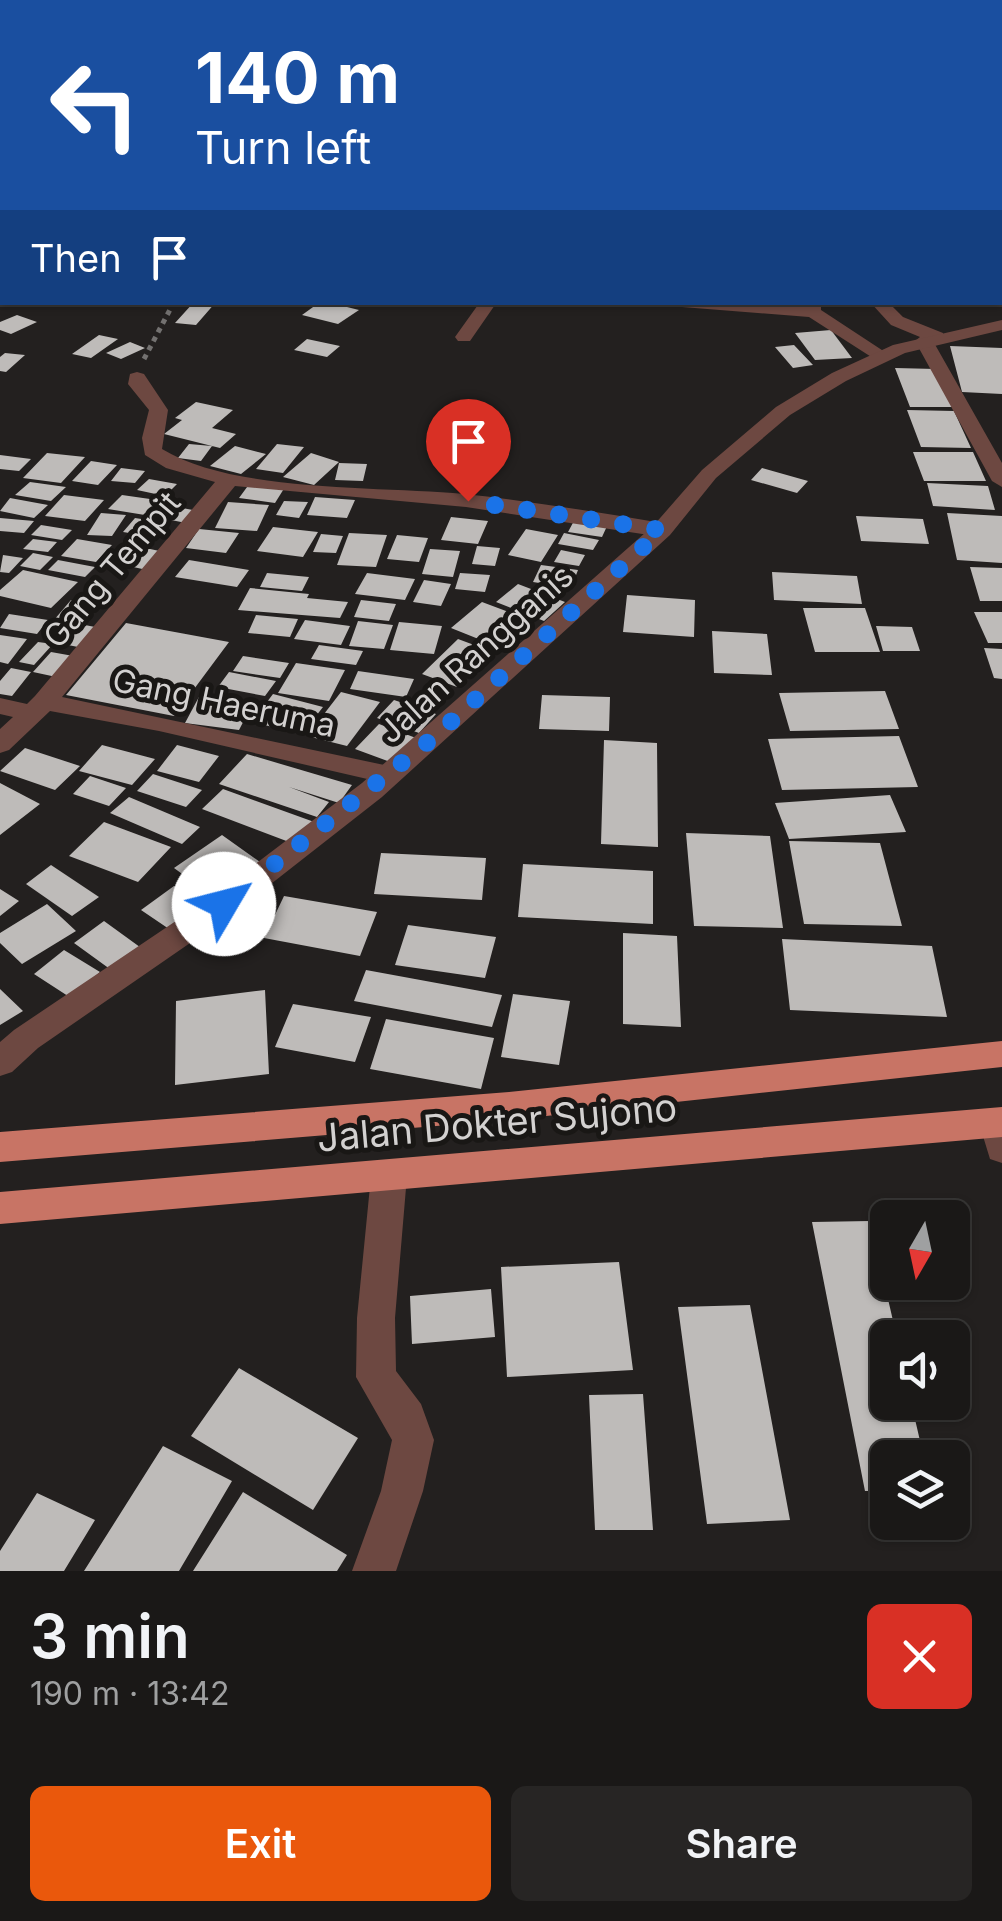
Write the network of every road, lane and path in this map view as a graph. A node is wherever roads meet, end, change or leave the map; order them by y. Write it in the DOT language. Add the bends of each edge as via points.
graph roads {
  1 [pos="172,305"];
  2 [pos="487,305"];
  3 [pos="760,305"];
  4 [pos="881,305"];
  5 [pos="812,307"];
  6 [pos="1002,325"];
  7 [pos="464,337"];
  8 [pos="930,339"];
  9 [pos="882,356"];
  10 [pos="136,378"];
  11 [pos="230,478"];
  12 [pos="1002,481"];
  13 [pos="662,530"];
  14 [pos="0,706"];
  15 [pos="38,708"];
  16 [pos="0,744"];
  17 [pos="388,776"];
  18 [pos="1002,1054"];
  19 [pos="0,1062"];
  20 [pos="1000,1131"];
  21 [pos="0,1148"];
  22 [pos="389,1176"];
  23 [pos="0,1208"];
  24 [pos="374,1571"];
  1 -- 10 [label="path"];
  2 -- 7 [label="street"];
  3 -- 5 [label="street"];
  4 -- 8 [label="street"];
  5 -- 9 [label="street"];
  6 -- 8 [label="street, Jalan Rangganis"];
  8 -- 9 [label="street, Jalan Rangganis"];
  8 -- 12 [label="street"];
  9 -- 13 [label="street, Jalan Rangganis" via="810,393 758,430"];
  10 -- 11 [label="street" via="157,400 151,445 157,456"];
  11 -- 13 [label="street" via="468,501"];
  11 -- 15 [label="street, Gang Tempit"];
  13 -- 17 [label="street, Jalan Rangganis"];
  14 -- 15 [label="street, Gang Haeruma"];
  15 -- 16 [label="street, Gang Tempit"];
  15 -- 17 [label="street, Gang Haeruma" via="159,722"];
  17 -- 19 [label="street, Jalan Rangganis" via="224,904"];
  18 -- 21 [label="highway" via="510,1106"];
  20 -- 22 [label="highway, Jalan Dokter Sujono"];
  22 -- 23 [label="highway, Jalan Dokter Sujono"];
  22 -- 24 [label="street" via="376,1377 406,1418 413,1440"];
}
